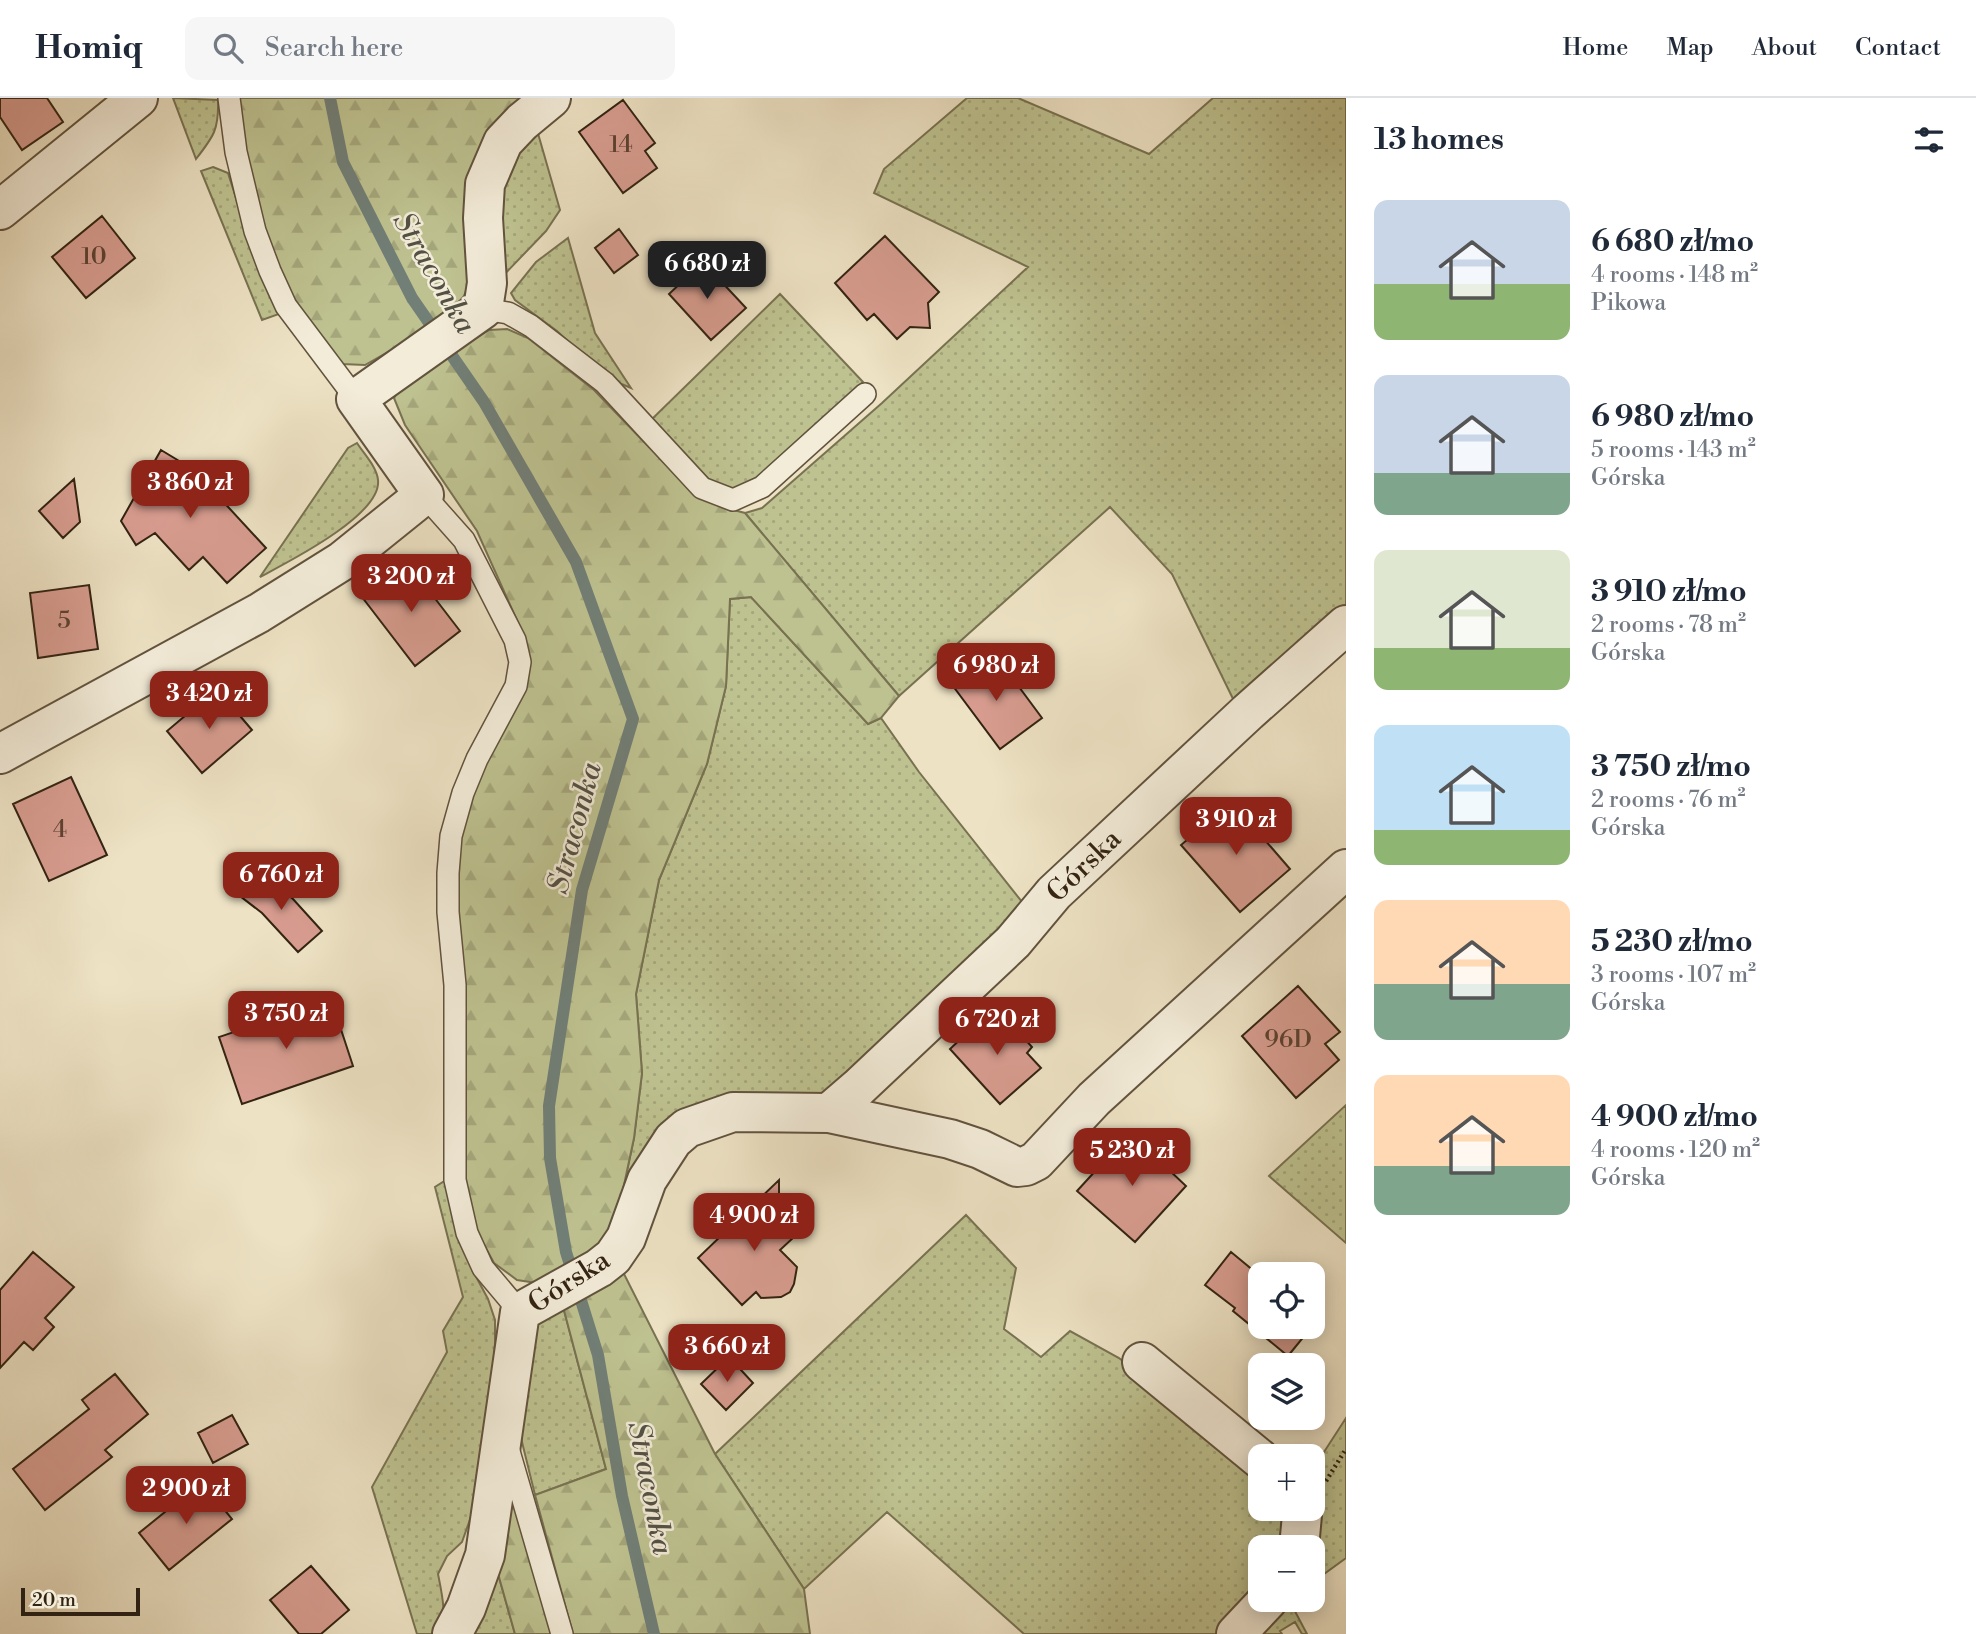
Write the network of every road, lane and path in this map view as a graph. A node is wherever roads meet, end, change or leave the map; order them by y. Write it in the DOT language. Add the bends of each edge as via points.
graph roads {
  1 [pos="138,98"];
  2 [pos="229,98"];
  3 [pos="551,98"];
  4 [pos="0,210"];
  5 [pos="475,315"];
  6 [pos="370,389"];
  7 [pos="865,394"];
  8 [pos="424,495"];
  9 [pos="1346,625"];
  10 [pos="0,754"];
  11 [pos="1346,869"];
  12 [pos="829,1113"];
  13 [pos="534,1304"];
  14 [pos="1142,1362"];
  15 [pos="503,1430"];
  16 [pos="1248,1449"];
  17 [pos="1346,1449"];
  18 [pos="1325,1478"];
  19 [pos="1257,1612"];
  20 [pos="452,1634"];
  21 [pos="562,1634"];
  22 [pos="1236,1634"];
  1 -- 4 [label="street"];
  2 -- 6 [label="lane" via="255,231 286,306"];
  3 -- 5 [label="street" via="503,142 485,184 488,283"];
  5 -- 6 [label="street"];
  5 -- 7 [label="lane" via="508,313 531,326 605,383 702,488 733,500 762,487"];
  6 -- 8 [label="street"];
  8 -- 10 [label="street" via="342,561 259,613"];
  8 -- 13 [label="lane" via="464,540 515,640 520,662 516,686 463,793 451,836 448,912 456,985 455,1180 467,1233 484,1268"];
  9 -- 12 [label="street, Górska" via="1054,893 1013,942"];
  11 -- 12 [label="street, Górska" via="1026,1166 1017,1167 950,1139"];
  12 -- 13 [label="street, Górska" via="733,1112 687,1128 673,1140 647,1180 626,1238 613,1257"];
  13 -- 15 [label="street, Górska"];
  14 -- 16 [label="street"];
  15 -- 20 [label="street, Górska" via="485,1555"];
  15 -- 21 [label="lane"];
  17 -- 18 [label="path"];
  19 -- 22 [label="street"];
}
